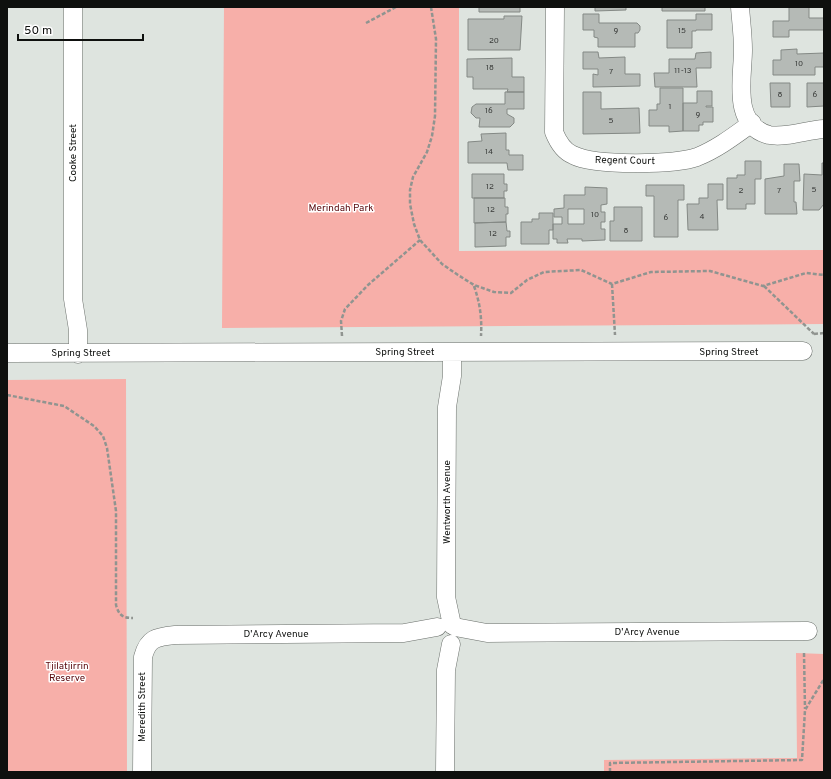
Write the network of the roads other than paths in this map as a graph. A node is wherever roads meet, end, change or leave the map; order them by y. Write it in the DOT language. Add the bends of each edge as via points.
graph roads {
  1 [pos="73,7"];
  2 [pos="555,7"];
  3 [pos="740,7"];
  4 [pos="752,123"];
  5 [pos="824,129"];
  6 [pos="803,351"];
  7 [pos="447,352"];
  8 [pos="7,353"];
  9 [pos="73,354"];
  10 [pos="808,631"];
  11 [pos="446,634"];
  12 [pos="149,643"];
  13 [pos="142,772"];
  14 [pos="445,772"];
  1 -- 9 [label="street, Cooke Street" via="73,299 68,330"];
  2 -- 4 [label="street, Regent Court" via="554,132 563,148 571,155 594,161 682,161 706,153"];
  3 -- 4 [label="street" via="743,49 741,104"];
  4 -- 5 [label="street" via="759,130 780,135"];
  6 -- 7 [label="street, Spring Street"];
  7 -- 9 [label="street, Spring Street"];
  7 -- 11 [label="street, Wentworth Avenue" via="443,376 447,407"];
  8 -- 9 [label="street, Spring Street"];
  10 -- 11 [label="street, D'Arcy Avenue"];
  11 -- 12 [label="street, D'Arcy Avenue" via="175,635 154,638"];
  11 -- 14 [label="street, Wentworth Avenue"];
  12 -- 13 [label="street, Meredith Street" via="143,657"];
}
